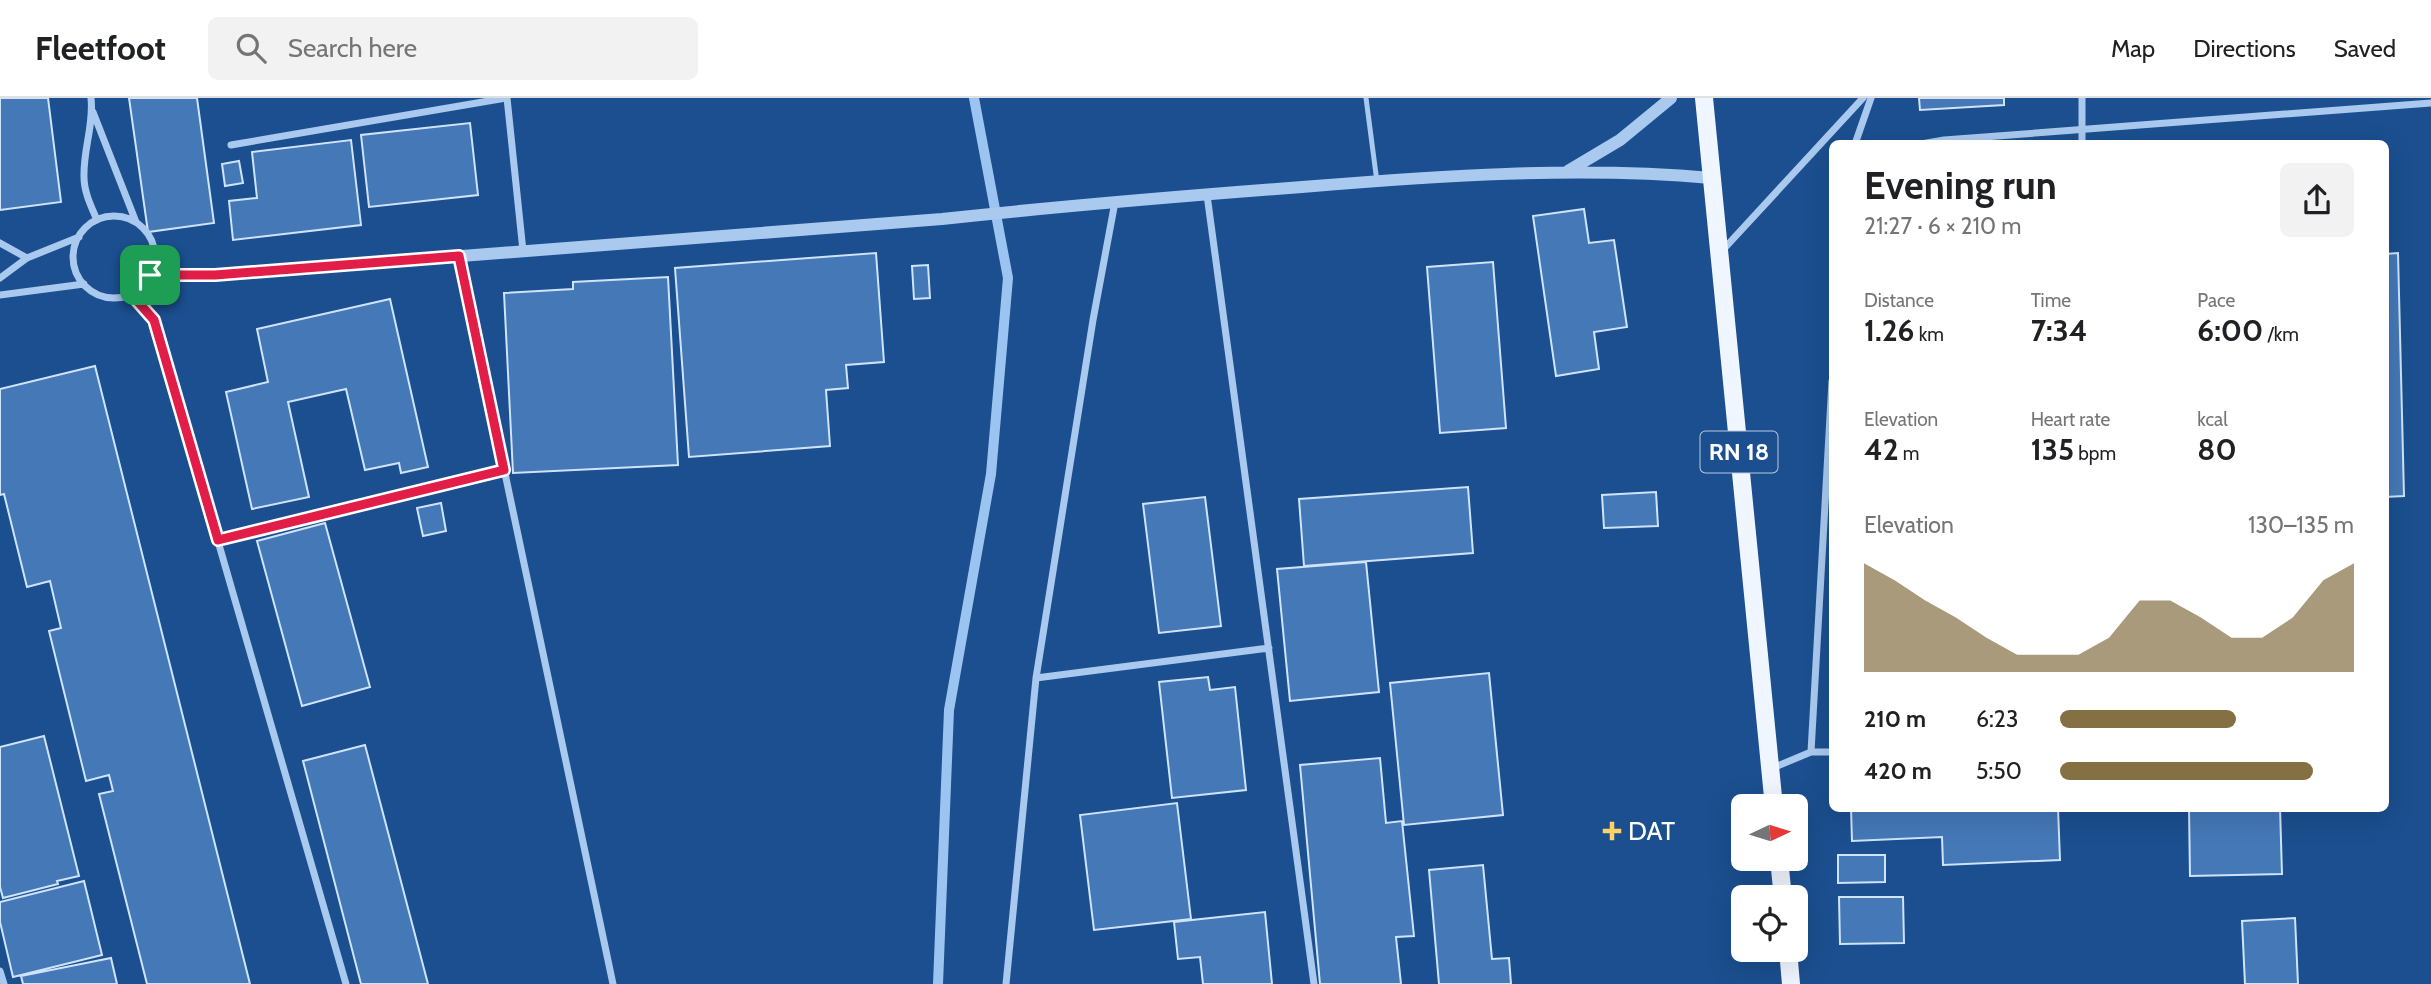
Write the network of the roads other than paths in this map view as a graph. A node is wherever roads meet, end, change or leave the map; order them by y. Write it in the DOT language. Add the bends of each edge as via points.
graph roads {
  1 [pos="91,98"];
  2 [pos="506,98"];
  3 [pos="1366,98"];
  4 [pos="1671,98"];
  5 [pos="1704,98"];
  6 [pos="1863,98"];
  7 [pos="1871,98"];
  8 [pos="2082,98"];
  9 [pos="2431,103"];
  10 [pos="92,110"];
  11 [pos="2082,131"];
  12 [pos="1856,140"];
  13 [pos="1944,140"];
  14 [pos="2082,140"];
  15 [pos="231,145"];
  16 [pos="1564,173"];
  17 [pos="1711,178"];
  18 [pos="1377,182"];
  19 [pos="1207,194"];
  20 [pos="1115,202"];
  21 [pos="97,220"];
  22 [pos="136,222"];
  23 [pos="79,237"];
  24 [pos="0,243"];
  25 [pos="523,251"];
  26 [pos="1720,254"];
  27 [pos="459,256"];
  28 [pos="27,258"];
  29 [pos="150,275"];
  30 [pos="0,278"];
  31 [pos="84,284"];
  32 [pos="131,294"];
  33 [pos="0,295"];
  34 [pos="1829,434"];
  35 [pos="504,470"];
  36 [pos="218,540"];
  37 [pos="1269,648"];
  38 [pos="1036,678"];
  39 [pos="1811,752"];
  40 [pos="1829,752"];
  41 [pos="1770,769"];
  42 [pos="1773,794"];
  43 [pos="1789,962"];
  44 [pos="0,971"];
  45 [pos="4,984"];
  46 [pos="346,984"];
  47 [pos="613,984"];
  48 [pos="1006,984"];
  49 [pos="1314,984"];
  50 [pos="1791,984"];
  1 -- 10 [label="street"];
  2 -- 15 [label="street"];
  2 -- 25 [label="street"];
  3 -- 18 [label="lane"];
  4 -- 16 [label="street" via="1620,140"];
  5 -- 17 [label="main road, RN 18"];
  6 -- 26 [label="street"];
  7 -- 12 [label="street"];
  8 -- 11 [label="street"];
  9 -- 11 [label="street"];
  10 -- 21 [label="street" via="84,177"];
  10 -- 22 [label="street"];
  11 -- 13 [label="street"];
  11 -- 14 [label="street"];
  16 -- 17 [label="street" via="1649,172"];
  16 -- 18 [label="street"];
  17 -- 26 [label="main road, RN 18"];
  18 -- 19 [label="street"];
  19 -- 20 [label="street"];
  19 -- 37 [label="street"];
  20 -- 25 [label="street"];
  20 -- 38 [label="street"];
  21 -- 22 [label="street" via="109,216"];
  21 -- 23 [label="street"];
  22 -- 29 [label="street" via="152,240 155,264"];
  23 -- 28 [label="street"];
  23 -- 31 [label="street" via="74,261"];
  24 -- 28 [label="street"];
  25 -- 27 [label="street"];
  26 -- 41 [label="main road, RN 18"];
  27 -- 29 [label="street" via="215,275"];
  27 -- 35 [label="street"];
  28 -- 30 [label="street"];
  29 -- 32 [label="street"];
  31 -- 32 [label="street" via="106,297"];
  31 -- 33 [label="street"];
  32 -- 36 [label="street" via="154,320"];
  34 -- 39 [label="street"];
  35 -- 36 [label="street"];
  35 -- 47 [label="street"];
  36 -- 46 [label="street"];
  37 -- 38 [label="street"];
  37 -- 49 [label="street"];
  38 -- 48 [label="street"];
  39 -- 40 [label="street"];
  39 -- 41 [label="street"];
  41 -- 42 [label="main road, RN 18"];
  43 -- 50 [label="main road"];
  44 -- 45 [label="street"];
}
